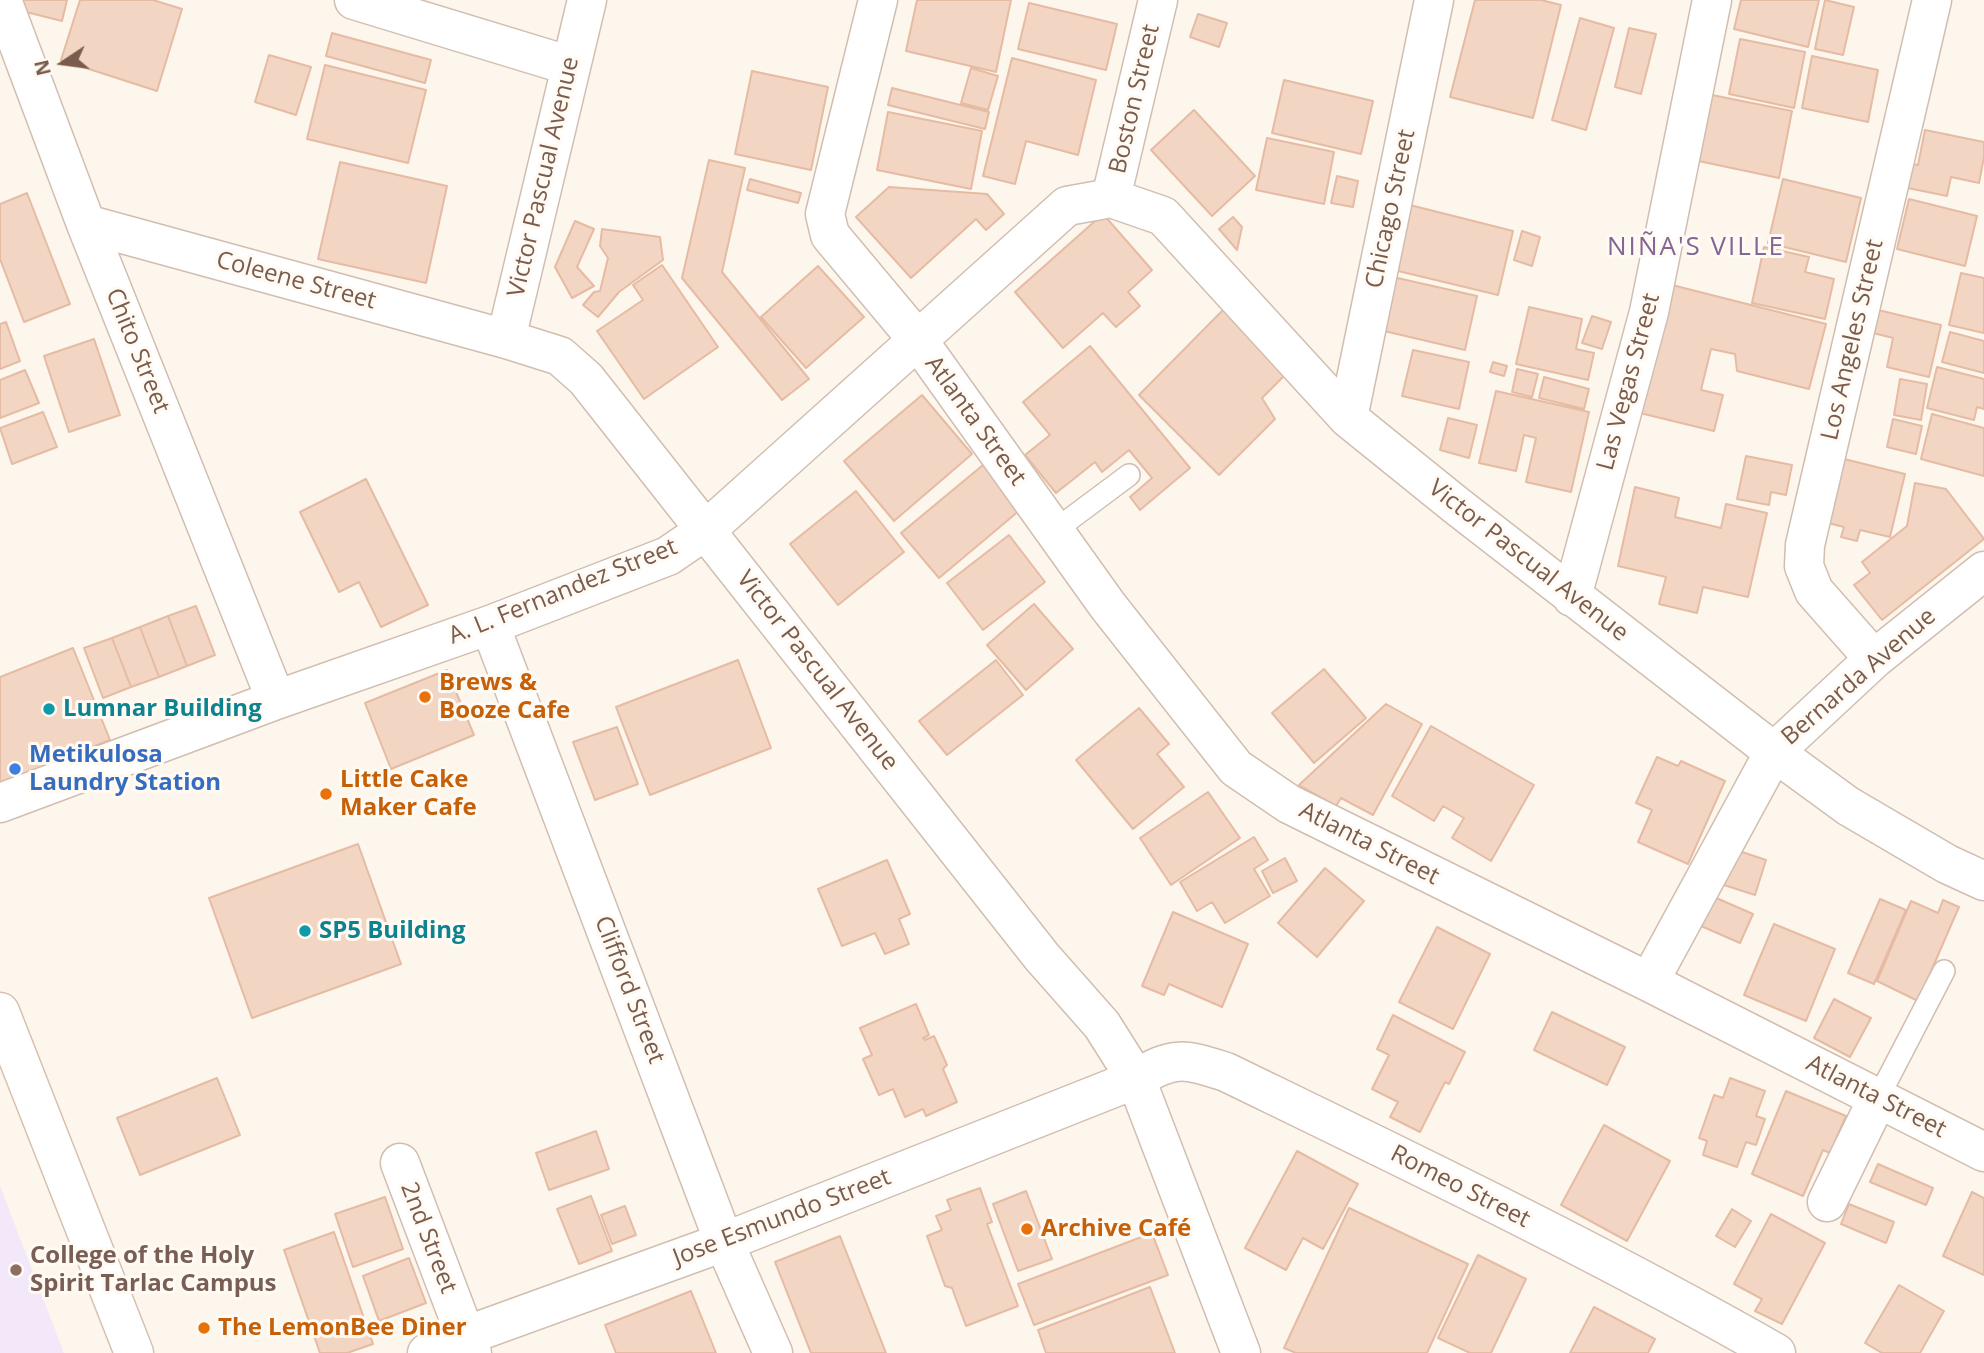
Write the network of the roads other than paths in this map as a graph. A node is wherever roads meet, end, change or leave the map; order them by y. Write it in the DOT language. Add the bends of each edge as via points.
graph roads {
  1 [pos="2,0"];
  2 [pos="354,0"];
  3 [pos="587,0"];
  4 [pos="878,0"];
  5 [pos="1158,0"];
  6 [pos="1434,0"];
  7 [pos="1712,0"];
  8 [pos="1932,0"];
  9 [pos="571,66"];
  10 [pos="1111,198"];
  11 [pos="86,224"];
  12 [pos="506,339"];
  13 [pos="917,340"];
  14 [pos="1349,418"];
  15 [pos="1129,475"];
  16 [pos="706,530"];
  17 [pos="1054,531"];
  18 [pos="1984,570"];
  19 [pos="1572,597"];
  20 [pos="490,625"];
  21 [pos="1874,659"];
  22 [pos="276,700"];
  23 [pos="1774,752"];
  24 [pos="0,803"];
  25 [pos="1984,881"];
  26 [pos="1944,971"];
  27 [pos="1648,982"];
  28 [pos="0,1012"];
  29 [pos="1136,1079"];
  30 [pos="1878,1098"];
  31 [pos="1984,1152"];
  32 [pos="400,1163"];
  33 [pos="1827,1202"];
  34 [pos="724,1242"];
  35 [pos="468,1344"];
  36 [pos="134,1353"];
  37 [pos="427,1353"];
  38 [pos="773,1353"];
  39 [pos="1241,1353"];
  40 [pos="1776,1353"];
  1 -- 11 [label="street, Chito Street"];
  2 -- 9 [label="street"];
  3 -- 9 [label="street, Victor Pascual Avenue"];
  4 -- 13 [label="street" via="825,214 830,235"];
  5 -- 10 [label="street, Boston Street"];
  6 -- 14 [label="street, Chicago Street"];
  7 -- 19 [label="street, Las Vegas Street" via="1649,313"];
  8 -- 21 [label="street, Los Angeles Street" via="1804,545 1804,566 1814,591"];
  9 -- 12 [label="street, Victor Pascual Avenue"];
  10 -- 13 [label="street, A. L. Fernandez Street" via="1067,206"];
  10 -- 14 [label="street, Victor Pascual Avenue" via="1163,216"];
  11 -- 12 [label="street, Coleene Street"];
  11 -- 22 [label="street, Chito Street"];
  12 -- 16 [label="street, Victor Pascual Avenue" via="560,356 586,379"];
  13 -- 16 [label="street, A. L. Fernandez Street"];
  13 -- 17 [label="street, Atlanta Street"];
  14 -- 19 [label="street, Victor Pascual Avenue"];
  15 -- 17 [label="lane"];
  16 -- 20 [label="street, A. L. Fernandez Street" via="668,556"];
  16 -- 29 [label="street, Victor Pascual Avenue" via="1034,946 1102,1025"];
  17 -- 27 [label="street, Atlanta Street" via="1236,768 1289,804"];
  18 -- 21 [label="street, Bernarda Avenue"];
  19 -- 23 [label="street, Victor Pascual Avenue"];
  20 -- 22 [label="street, A. L. Fernandez Street"];
  20 -- 34 [label="street, Clifford Street"];
  21 -- 23 [label="street, Bernarda Avenue"];
  22 -- 24 [label="street, A. L. Fernandez Street"];
  23 -- 25 [label="street, Victor Pascual Avenue" via="1848,806"];
  23 -- 27 [label="street, Bernarda Avenue"];
  26 -- 30 [label="lane"];
  27 -- 30 [label="street, Atlanta Street"];
  28 -- 36 [label="street"];
  29 -- 34 [label="street, Jose Esmundo Street"];
  29 -- 39 [label="street, Victor Pascual Avenue"];
  29 -- 40 [label="street, Romeo Street" via="1177,1060 1226,1072 1476,1194"];
  30 -- 31 [label="street, Atlanta Street"];
  30 -- 33 [label="street"];
  32 -- 35 [label="street, 2nd Street"];
  34 -- 35 [label="street, Jose Esmundo Street"];
  34 -- 38 [label="street, Clifford Street"];
  35 -- 37 [label="street, Jose Esmundo Street"];
}
